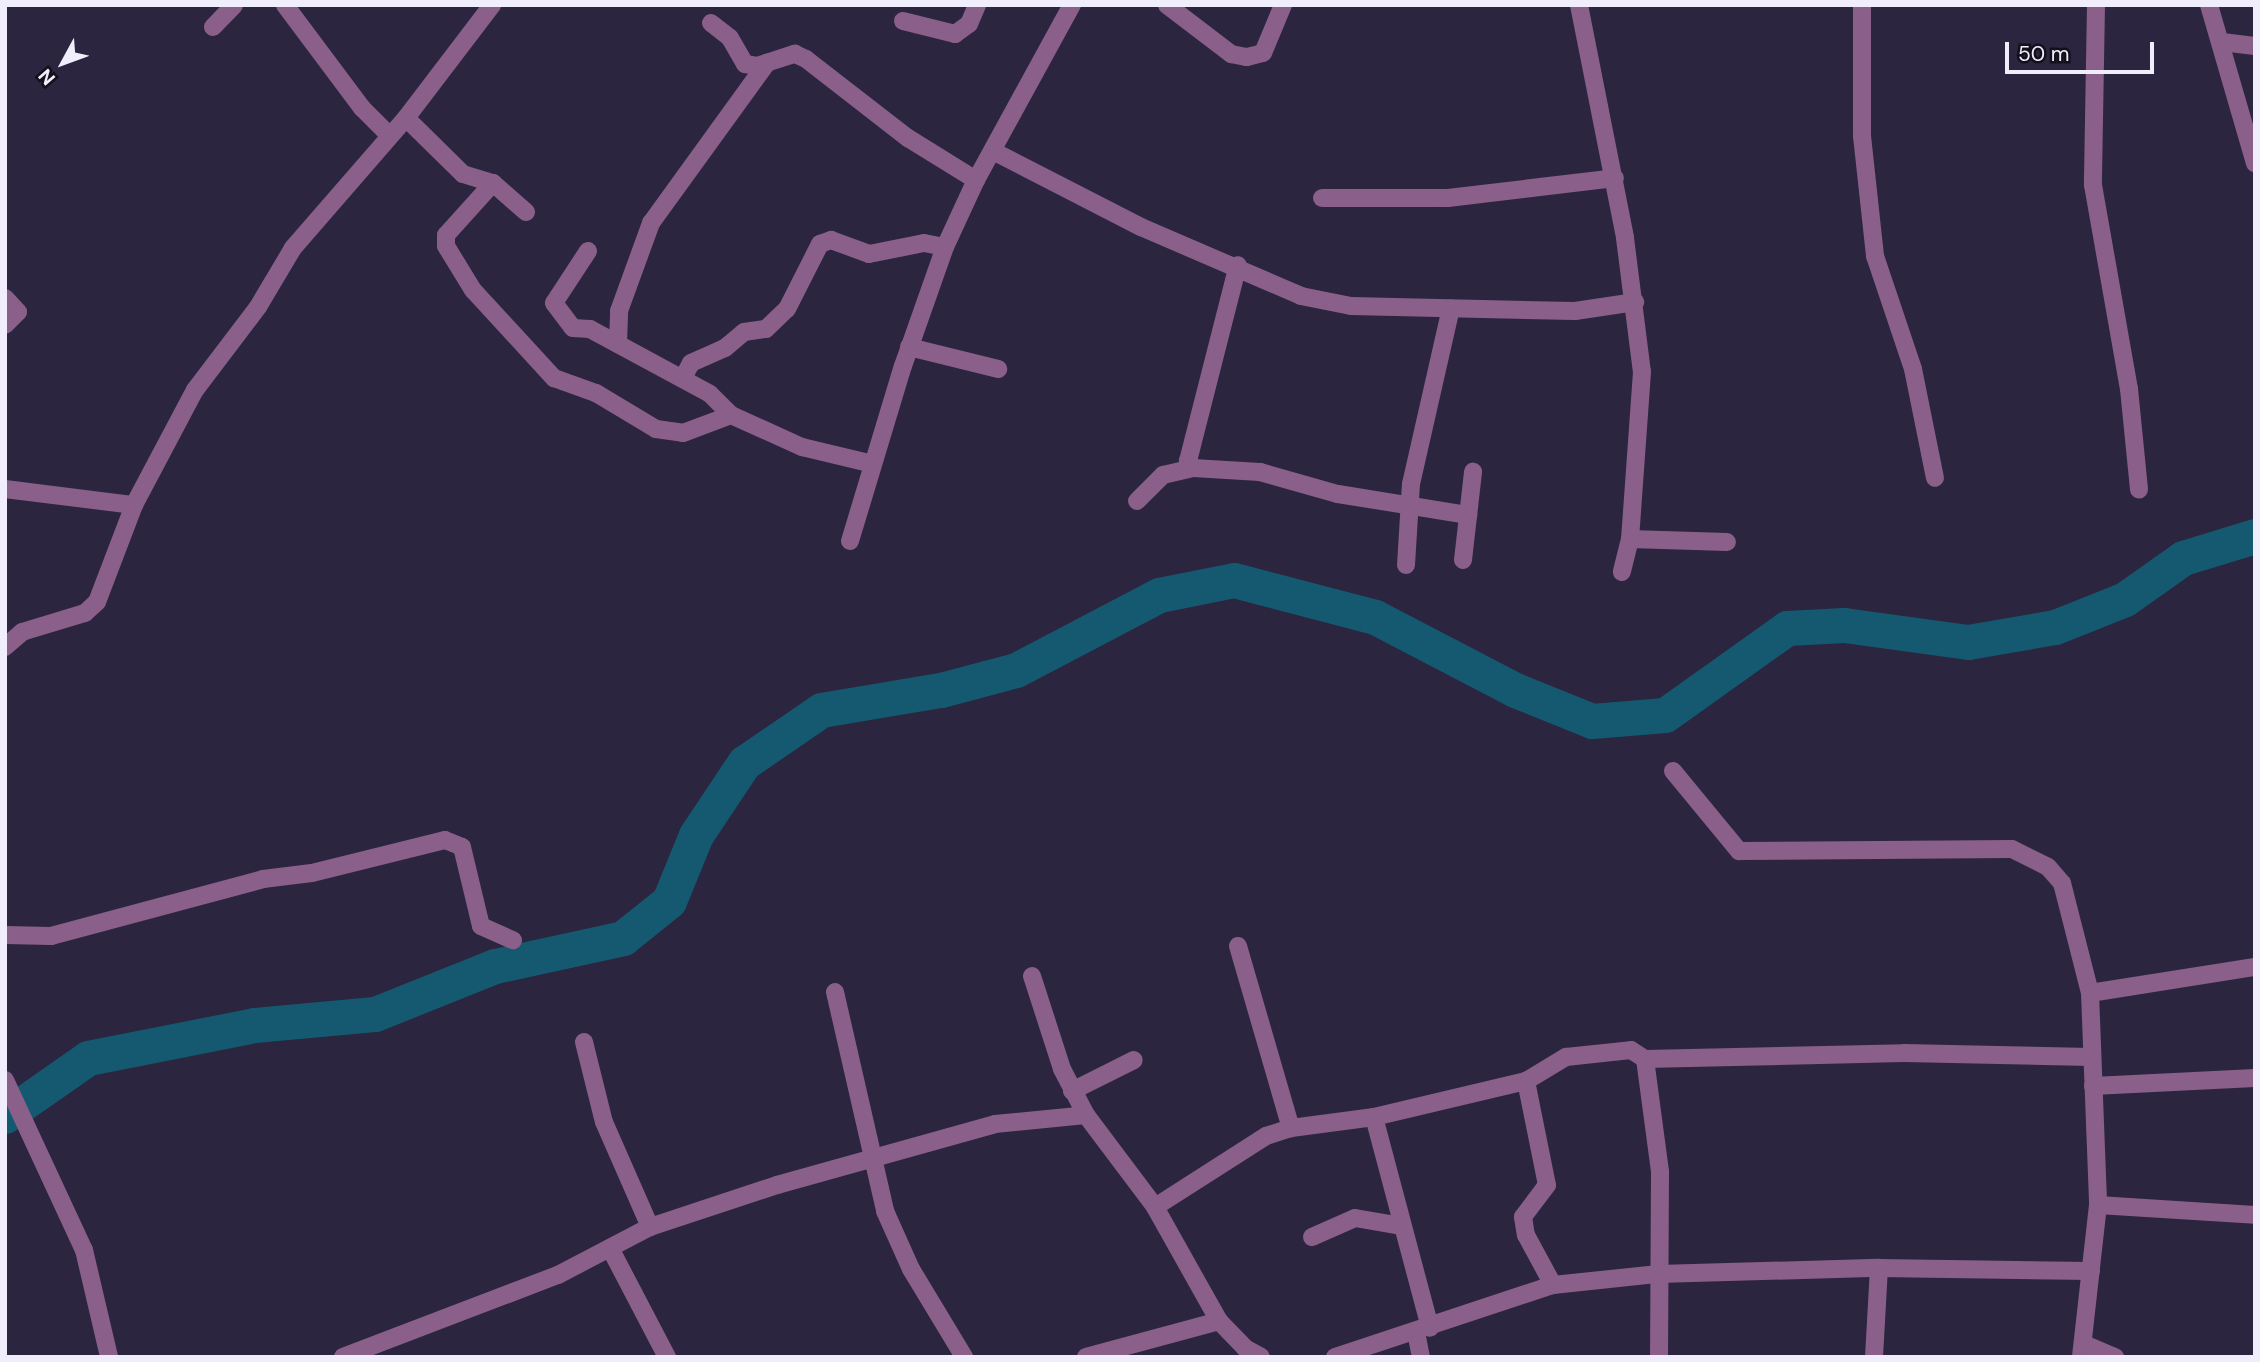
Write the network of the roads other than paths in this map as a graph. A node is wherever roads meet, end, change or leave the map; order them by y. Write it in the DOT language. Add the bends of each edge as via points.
graph roads {
  1 [pos="234,5"];
  2 [pos="285,5"];
  3 [pos="492,5"];
  4 [pos="977,5"];
  5 [pos="1072,5"];
  6 [pos="1167,5"];
  7 [pos="1283,5"];
  8 [pos="1579,5"];
  9 [pos="1862,5"];
  10 [pos="2096,5"];
  11 [pos="2209,5"];
  12 [pos="903,21"];
  13 [pos="710,23"];
  14 [pos="213,27"];
  15 [pos="2222,42"];
  16 [pos="2255,46"];
  17 [pos="767,63"];
  18 [pos="406,118"];
  19 [pos="388,134"];
  20 [pos="993,151"];
  21 [pos="2255,163"];
  22 [pos="1615,178"];
  23 [pos="976,180"];
  24 [pos="493,183"];
  25 [pos="1322,198"];
  26 [pos="526,212"];
  27 [pos="946,247"];
  28 [pos="588,251"];
  29 [pos="1238,265"];
  30 [pos="5,298"];
  31 [pos="1635,302"];
  32 [pos="1451,307"];
  33 [pos="5,325"];
  34 [pos="618,344"];
  35 [pos="909,347"];
  36 [pos="998,369"];
  37 [pos="683,378"];
  38 [pos="731,415"];
  39 [pos="873,464"];
  40 [pos="1193,468"];
  41 [pos="1473,472"];
  42 [pos="1935,478"];
  43 [pos="5,489"];
  44 [pos="2139,490"];
  45 [pos="1137,501"];
  46 [pos="134,505"];
  47 [pos="1409,506"];
  48 [pos="1468,515"];
  49 [pos="1630,539"];
  50 [pos="850,541"];
  51 [pos="1727,542"];
  52 [pos="1463,560"];
  53 [pos="1406,565"];
  54 [pos="1622,572"];
  55 [pos="5,647"];
  56 [pos="1673,771"];
  57 [pos="5,935"];
  58 [pos="513,940"];
  59 [pos="1238,946"];
  60 [pos="2255,967"];
  61 [pos="1032,976"];
  62 [pos="835,992"];
  63 [pos="2090,993"];
  64 [pos="584,1042"];
  65 [pos="2091,1057"];
  66 [pos="1645,1059"];
  67 [pos="1133,1060"];
  68 [pos="2255,1078"];
  69 [pos="1526,1081"];
  70 [pos="8,1086"];
  71 [pos="2093,1086"];
  72 [pos="1072,1091"];
  73 [pos="1086,1115"];
  74 [pos="1374,1117"];
  75 [pos="1291,1128"];
  76 [pos="874,1157"];
  77 [pos="2098,1205"];
  78 [pos="1155,1208"];
  79 [pos="2255,1215"];
  80 [pos="1402,1226"];
  81 [pos="650,1227"];
  82 [pos="1312,1237"];
  83 [pos="610,1248"];
  84 [pos="1878,1268"];
  85 [pos="2091,1270"];
  86 [pos="1658,1274"];
  87 [pos="1553,1285"];
  88 [pos="1219,1321"];
  89 [pos="1423,1330"];
  90 [pos="2083,1350"];
  91 [pos="363,1354"];
  92 [pos="109,1357"];
  93 [pos="343,1357"];
  94 [pos="667,1357"];
  95 [pos="964,1357"];
  96 [pos="1086,1357"];
  97 [pos="1261,1357"];
  98 [pos="1335,1357"];
  99 [pos="1421,1357"];
  100 [pos="1659,1357"];
  101 [pos="1874,1357"];
  102 [pos="2116,1357"];
  1 -- 14 [label="street"];
  2 -- 19 [label="street" via="362,108"];
  3 -- 18 [label="street"];
  4 -- 12 [label="street" via="969,24 955,34"];
  5 -- 20 [label="street"];
  6 -- 7 [label="street" via="1231,54 1247,57 1263,53"];
  8 -- 22 [label="street"];
  9 -- 42 [label="street" via="1862,136 1875,256 1913,369"];
  10 -- 44 [label="street" via="2093,185 2125,362"];
  11 -- 15 [label="street" via="2210,22"];
  13 -- 17 [label="street" via="730,38 745,64"];
  15 -- 16 [label="street"];
  15 -- 21 [label="street"];
  17 -- 23 [label="street" via="795,54 806,59 908,138"];
  17 -- 34 [label="street" via="651,223 619,311"];
  18 -- 19 [label="street"];
  18 -- 24 [label="street" via="463,174"];
  19 -- 46 [label="street" via="293,247 258,307 195,390"];
  20 -- 23 [label="street"];
  20 -- 29 [label="street" via="1141,227"];
  22 -- 25 [label="street" via="1448,198"];
  22 -- 31 [label="street"];
  23 -- 27 [label="street"];
  24 -- 26 [label="street"];
  24 -- 38 [label="street" via="446,235 446,246 473,290 554,378 596,393 656,429 683,433"];
  27 -- 35 [label="street"];
  27 -- 37 [label="street" via="924,243 869,254 831,240 820,244 787,309 765,329 737,335 725,348 691,363"];
  28 -- 34 [label="street" via="578,273 557,294 556,311 573,328 590,329"];
  29 -- 32 [label="street" via="1301,296 1351,306"];
  29 -- 40 [label="street" via="1188,461"];
  30 -- 33 [label="street" via="18,312"];
  31 -- 32 [label="street" via="1575,311"];
  31 -- 49 [label="street" via="1642,372"];
  32 -- 47 [label="street"];
  34 -- 37 [label="street"];
  35 -- 36 [label="street"];
  35 -- 39 [label="street"];
  37 -- 38 [label="street" via="710,394"];
  38 -- 39 [label="street" via="802,447"];
  39 -- 50 [label="street"];
  40 -- 45 [label="street" via="1163,475"];
  40 -- 47 [label="street" via="1260,472 1338,494"];
  41 -- 48 [label="street"];
  43 -- 46 [label="street"];
  46 -- 55 [label="street" via="97,602 85,613 22,632"];
  47 -- 48 [label="street"];
  47 -- 53 [label="street"];
  48 -- 52 [label="street"];
  49 -- 51 [label="street"];
  49 -- 54 [label="street"];
  56 -- 63 [label="street" via="1740,850 2012,849 2035,859 2062,883"];
  57 -- 58 [label="street" via="51,936 263,879 312,873 445,839 462,847 481,926"];
  59 -- 75 [label="street"];
  60 -- 63 [label="street"];
  61 -- 72 [label="street"];
  62 -- 76 [label="street"];
  63 -- 65 [label="street"];
  64 -- 81 [label="street" via="604,1122"];
  65 -- 66 [label="street" via="1877,1053"];
  65 -- 71 [label="street"];
  66 -- 69 [label="street" via="1630,1050 1566,1057"];
  66 -- 86 [label="street" via="1660,1172"];
  67 -- 72 [label="street"];
  68 -- 71 [label="street"];
  69 -- 74 [label="street"];
  69 -- 87 [label="street" via="1547,1185 1523,1217 1526,1236"];
  70 -- 92 [label="street" via="84,1250"];
  71 -- 77 [label="street"];
  72 -- 73 [label="street"];
  73 -- 76 [label="street" via="995,1124"];
  73 -- 78 [label="street"];
  74 -- 75 [label="street"];
  74 -- 80 [label="street"];
  75 -- 78 [label="street" via="1243,1149"];
  76 -- 81 [label="street"];
  76 -- 95 [label="street" via="885,1211 911,1269"];
  77 -- 79 [label="street"];
  77 -- 85 [label="street"];
  78 -- 88 [label="street"];
  80 -- 82 [label="street" via="1355,1218"];
  80 -- 89 [label="street"];
  81 -- 83 [label="street"];
  83 -- 91 [label="street" via="558,1275 438,1318"];
  83 -- 94 [label="street"];
  84 -- 85 [label="street"];
  84 -- 86 [label="street"];
  84 -- 101 [label="street"];
  85 -- 90 [label="street"];
  86 -- 87 [label="street"];
  86 -- 100 [label="street"];
  87 -- 89 [label="street"];
  88 -- 96 [label="street"];
  88 -- 97 [label="street" via="1245,1348"];
  89 -- 98 [label="street"];
  89 -- 99 [label="street"];
  90 -- 102 [label="street"];
  91 -- 93 [label="street"];
}
